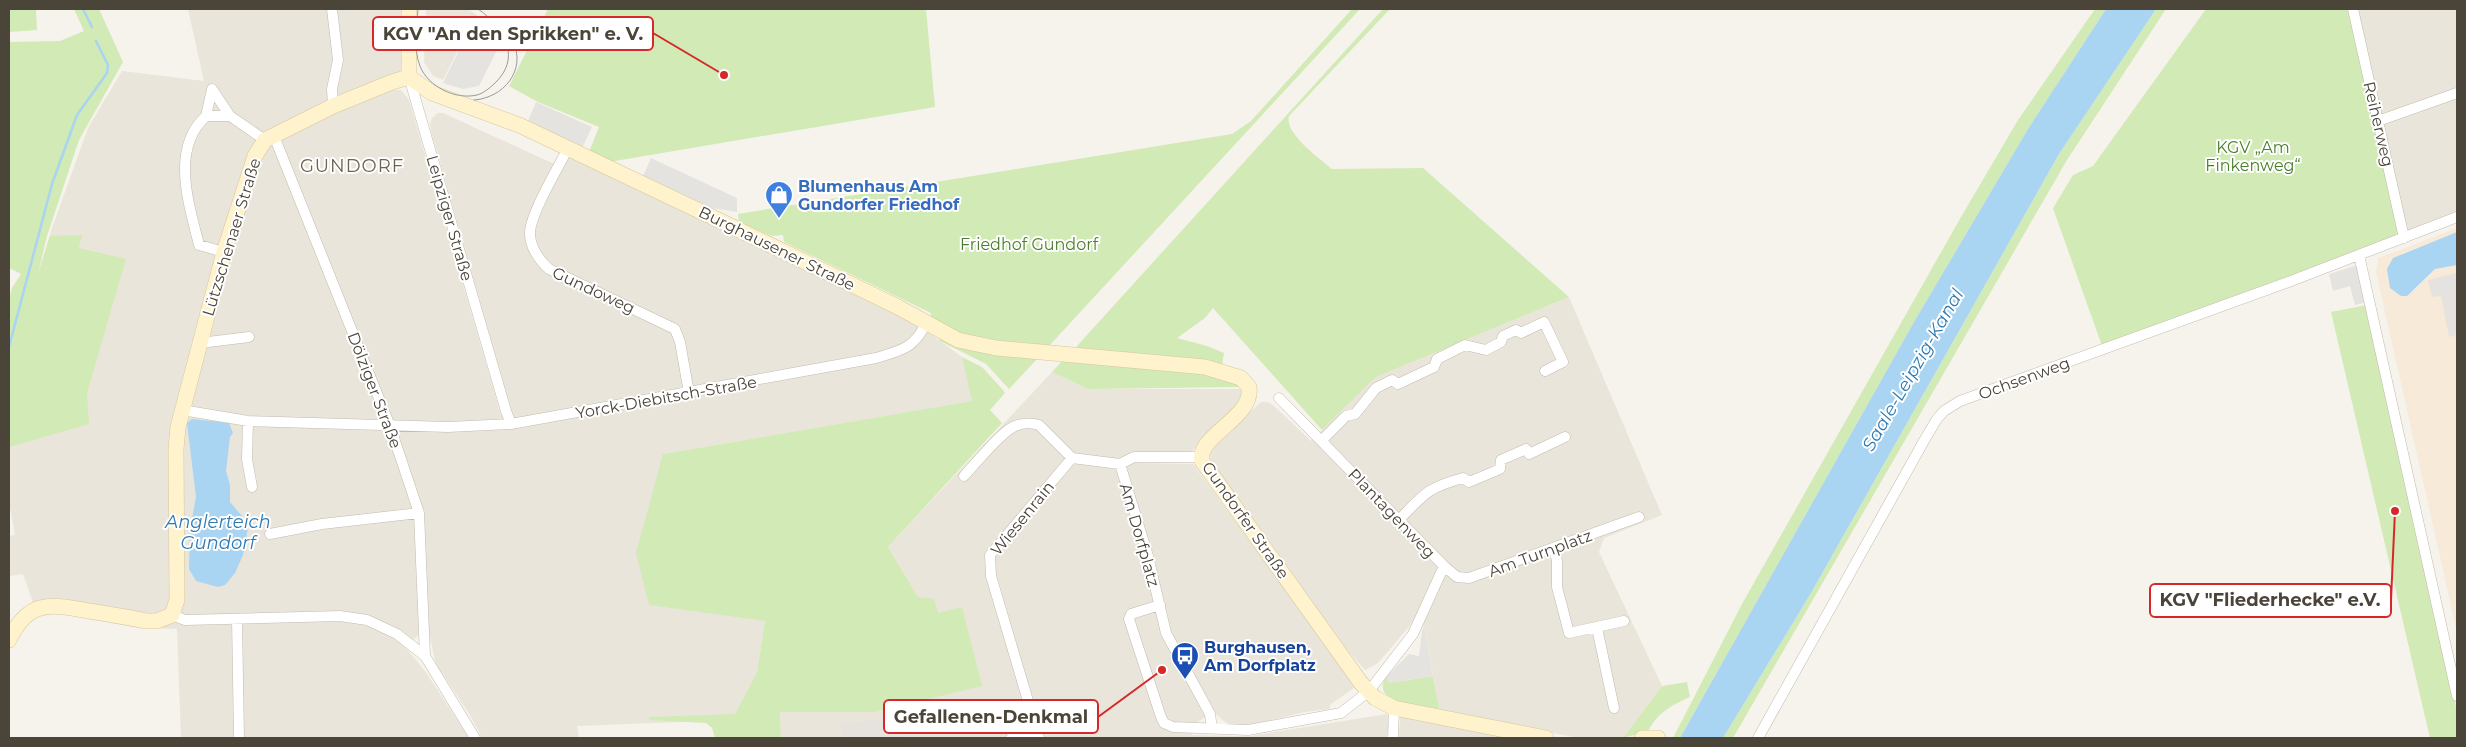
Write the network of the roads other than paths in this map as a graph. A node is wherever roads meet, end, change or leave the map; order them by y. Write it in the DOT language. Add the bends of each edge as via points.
graph roads {
  1 [pos="332,9"];
  2 [pos="409,9"];
  3 [pos="2353,9"];
  4 [pos="409,77"];
  5 [pos="2457,93"];
  6 [pos="333,106"];
  7 [pos="206,116"];
  8 [pos="230,116"];
  9 [pos="2378,121"];
  10 [pos="269,138"];
  11 [pos="568,148"];
  12 [pos="2457,217"];
  13 [pos="2404,238"];
  14 [pos="224,252"];
  15 [pos="2359,256"];
  16 [pos="926,323"];
  17 [pos="249,337"];
  18 [pos="200,343"];
  19 [pos="1161,362"];
  20 [pos="1544,372"];
  21 [pos="689,393"];
  22 [pos="1279,398"];
  23 [pos="182,410"];
  24 [pos="248,421"];
  25 [pos="511,424"];
  26 [pos="390,426"];
  27 [pos="1565,437"];
  28 [pos="1321,441"];
  29 [pos="1072,458"];
  30 [pos="1201,458"];
  31 [pos="1120,464"];
  32 [pos="964,476"];
  33 [pos="252,486"];
  34 [pos="419,513"];
  35 [pos="1640,517"];
  36 [pos="1399,520"];
  37 [pos="270,534"];
  38 [pos="1554,548"];
  39 [pos="1444,566"];
  40 [pos="1160,605"];
  41 [pos="172,615"];
  42 [pos="237,619"];
  43 [pos="1624,621"];
  44 [pos="1597,628"];
  45 [pos="9,640"];
  46 [pos="425,656"];
  47 [pos="1369,691"];
  48 [pos="2457,696"];
  49 [pos="1389,706"];
  50 [pos="1614,708"];
  51 [pos="1212,728"];
  52 [pos="1180,733"];
  53 [pos="1038,734"];
  54 [pos="239,738"];
  55 [pos="476,738"];
  56 [pos="1011,738"];
  57 [pos="1393,738"];
  58 [pos="1546,738"];
  59 [pos="1758,738"];
  1 -- 6 [label="street" via="338,60 332,89"];
  2 -- 4 [label="street, Leipziger Straße"];
  3 -- 9 [label="street, Reiherweg"];
  4 -- 6 [label="street"];
  4 -- 11 [label="street, Burghausener Straße" via="432,93 514,123"];
  4 -- 25 [label="street, Leipziger Straße"];
  5 -- 9 [label="street"];
  6 -- 10 [label="street"];
  7 -- 8 [label="street"];
  7 -- 8 [label="street" via="214,89"];
  7 -- 14 [label="street" via="191,140 186,157 185,182 199,245"];
  8 -- 10 [label="street"];
  9 -- 13 [label="street, Reiherweg"];
  10 -- 14 [label="street, Lützschenaer Straße" via="254,156"];
  10 -- 26 [label="street, Dölziger Straße"];
  11 -- 16 [label="street, Burghausener Straße"];
  11 -- 21 [label="street, Gundoweg" via="532,224 531,239 535,251 549,270 675,329"];
  12 -- 13 [label="street, Ochsenweg"];
  13 -- 15 [label="street, Ochsenweg"];
  14 -- 18 [label="street, Lützschenaer Straße"];
  15 -- 48 [label="street"];
  15 -- 59 [label="street, Ochsenweg" via="1960,402 1944,411 1925,439"];
  16 -- 19 [label="street, Burghausener Straße" via="973,344"];
  16 -- 21 [label="street, Yorck-Diebitsch-Straße" via="913,344 876,358"];
  17 -- 18 [label="street, Lützschenaer Straße"];
  18 -- 23 [label="street, Lützschenaer Straße"];
  19 -- 30 [label="street, Gundorfer Straße" via="1223,371 1241,378 1248,387 1250,393 1244,406 1204,449"];
  20 -- 28 [label="street" via="1563,362 1544,322 1521,333 1516,330 1503,336 1501,342 1486,350 1465,346 1437,359 1434,367 1398,384 1392,380 1376,388 1355,414 1346,416"];
  21 -- 25 [label="street, Yorck-Diebitsch-Straße"];
  22 -- 28 [label="street, Plantagenweg"];
  23 -- 24 [label="street, Yorck-Diebitsch-Straße"];
  23 -- 41 [label="street, Lützschenaer Straße" via="176,449 177,600"];
  24 -- 26 [label="street, Yorck-Diebitsch-Straße"];
  24 -- 33 [label="street" via="247,458"];
  25 -- 26 [label="street, Yorck-Diebitsch-Straße"];
  26 -- 34 [label="street, Dölziger Straße"];
  27 -- 36 [label="street" via="1529,454 1526,449 1501,460 1500,469 1469,482 1463,478 1434,487"];
  28 -- 36 [label="street, Plantagenweg"];
  29 -- 31 [label="street"];
  29 -- 32 [label="street" via="1038,425 1014,426"];
  29 -- 53 [label="street, Wiesenrain" via="990,554 991,576"];
  30 -- 31 [label="street" via="1134,457"];
  30 -- 47 [label="street, Gundorfer Straße"];
  31 -- 40 [label="street, Am Dorfplatz"];
  34 -- 37 [label="street" via="322,524"];
  34 -- 46 [label="street, Dölziger Straße"];
  35 -- 38 [label="street, Am Turnplatz"];
  36 -- 39 [label="street, Plantagenweg"];
  38 -- 39 [label="street, Am Turnplatz" via="1469,578 1457,577"];
  38 -- 44 [label="street" via="1557,587 1569,633"];
  39 -- 47 [label="street, Plantagenweg" via="1413,634"];
  40 -- 51 [label="street, Am Dorfplatz" via="1166,633 1210,714"];
  40 -- 52 [label="street, Am Dorfplatz" via="1131,614 1129,619 1161,717"];
  41 -- 42 [label="street" via="184,620"];
  41 -- 45 [label="street" via="146,621 50,605 26,615 14,628"];
  42 -- 46 [label="street" via="354,617 397,634"];
  42 -- 54 [label="street"];
  43 -- 44 [label="street"];
  44 -- 50 [label="street"];
  46 -- 55 [label="street"];
  47 -- 49 [label="street, Gundorfer Straße"];
  47 -- 51 [label="street, Am Dorfplatz" via="1335,716 1248,730"];
  49 -- 57 [label="street"];
  49 -- 58 [label="street"];
  51 -- 52 [label="street, Am Dorfplatz"];
  53 -- 56 [label="street"];
}
